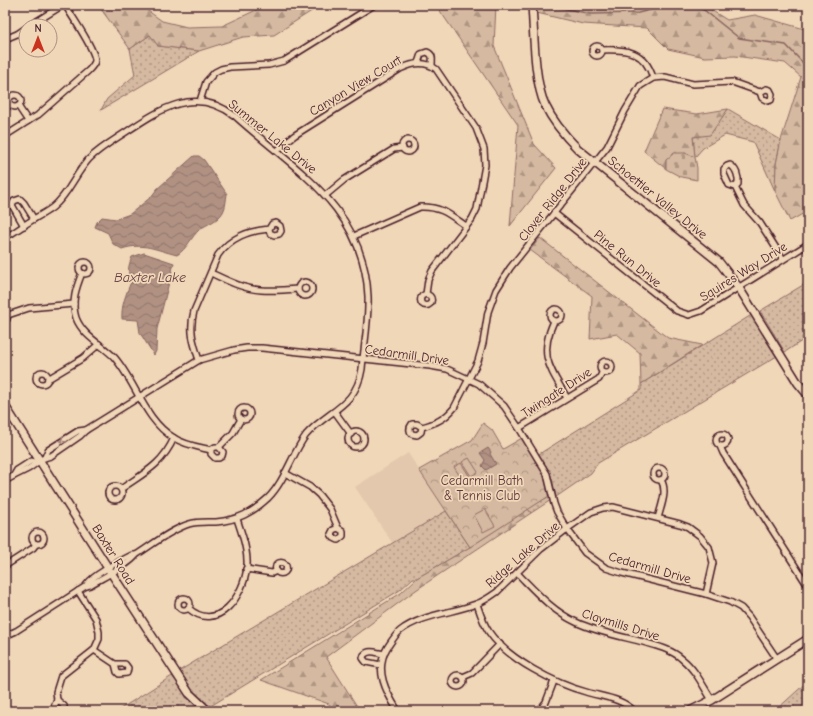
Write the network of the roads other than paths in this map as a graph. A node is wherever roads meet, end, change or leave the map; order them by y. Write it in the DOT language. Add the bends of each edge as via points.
graph roads {
  1 [pos="64,5"];
  2 [pos="374,5"];
  3 [pos="532,5"];
  4 [pos="43,18"];
  5 [pos="18,33"];
  6 [pos="5,39"];
  7 [pos="602,50"];
  8 [pos="418,63"];
  9 [pos="432,65"];
  10 [pos="653,78"];
  11 [pos="760,92"];
  12 [pos="200,101"];
  13 [pos="18,106"];
  14 [pos="28,121"];
  15 [pos="5,136"];
  16 [pos="403,148"];
  17 [pos="277,151"];
  18 [pos="595,162"];
  19 [pos="735,187"];
  20 [pos="326,195"];
  21 [pos="554,213"];
  22 [pos="34,219"];
  23 [pos="24,226"];
  24 [pos="466,226"];
  25 [pos="270,229"];
  26 [pos="5,236"];
  27 [pos="354,236"];
  28 [pos="808,244"];
  29 [pos="783,259"];
  30 [pos="82,273"];
  31 [pos="211,273"];
  32 [pos="739,288"];
  33 [pos="298,289"];
  34 [pos="426,294"];
  35 [pos="74,304"];
  36 [pos="6,313"];
  37 [pos="689,315"];
  38 [pos="5,321"];
  39 [pos="554,321"];
  40 [pos="99,344"];
  41 [pos="363,359"];
  42 [pos="199,360"];
  43 [pos="602,373"];
  44 [pos="48,379"];
  45 [pos="469,380"];
  46 [pos="808,395"];
  47 [pos="139,397"];
  48 [pos="567,398"];
  49 [pos="5,406"];
  50 [pos="334,412"];
  51 [pos="241,419"];
  52 [pos="422,427"];
  53 [pos="519,428"];
  54 [pos="351,434"];
  55 [pos="174,438"];
  56 [pos="720,446"];
  57 [pos="219,447"];
  58 [pos="211,450"];
  59 [pos="40,460"];
  60 [pos="285,473"];
  61 [pos="661,480"];
  62 [pos="5,481"];
  63 [pos="121,489"];
  64 [pos="658,518"];
  65 [pos="237,519"];
  66 [pos="338,528"];
  67 [pos="567,529"];
  68 [pos="36,544"];
  69 [pos="5,566"];
  70 [pos="246,569"];
  71 [pos="110,570"];
  72 [pos="277,571"];
  73 [pos="518,573"];
  74 [pos="808,586"];
  75 [pos="78,591"];
  76 [pos="706,594"];
  77 [pos="477,604"];
  78 [pos="188,608"];
  79 [pos="5,636"];
  80 [pos="808,638"];
  81 [pos="500,644"];
  82 [pos="94,650"];
  83 [pos="384,654"];
  84 [pos="777,659"];
  85 [pos="115,664"];
  86 [pos="382,664"];
  87 [pos="463,677"];
  88 [pos="554,681"];
  89 [pos="57,700"];
  90 [pos="712,700"];
  91 [pos="54,711"];
  92 [pos="64,711"];
  93 [pos="208,711"];
  94 [pos="398,711"];
  95 [pos="539,711"];
  96 [pos="634,711"];
  97 [pos="690,711"];
  1 -- 4 [label="street"];
  1 -- 14 [label="street" via="93,50 95,61 88,71"];
  2 -- 12 [label="street" via="284,61 269,65 230,67 215,72 206,82"];
  3 -- 18 [label="street, Schoettler Valley Drive" via="539,86 544,104 564,134"];
  5 -- 6 [label="street"];
  7 -- 10 [label="street" via="633,53 646,62"];
  8 -- 9 [label="street, Canyon View Court"];
  8 -- 9 [label="street" via="421,54 427,52 432,57"];
  8 -- 17 [label="street, Canyon View Court" via="400,69 380,81 295,135"];
  9 -- 24 [label="street" via="476,128 484,150 484,174 477,208"];
  10 -- 11 [label="street" via="665,77 693,84 732,82"];
  10 -- 18 [label="street, Clover Ridge Drive" via="640,86 625,110 612,139"];
  12 -- 17 [label="street, Summer Lake Drive" via="228,110"];
  12 -- 22 [label="street, Summer Lake Drive" via="167,107 101,148 87,162 62,198"];
  13 -- 14 [label="street"];
  14 -- 15 [label="street"];
  16 -- 20 [label="street" via="394,149 344,180"];
  17 -- 20 [label="street, Summer Lake Drive"];
  18 -- 21 [label="street, Clover Ridge Drive"];
  18 -- 32 [label="street, Schoettler Valley Drive" via="708,252"];
  19 -- 29 [label="street" via="744,205 760,223"];
  20 -- 27 [label="street, Summer Lake Drive"];
  21 -- 37 [label="street, Pine Run Drive" via="677,311"];
  21 -- 45 [label="street, Clover Ridge Drive" via="510,268 496,290 488,312 481,353"];
  22 -- 23 [label="street, Summer Lake Drive"];
  22 -- 23 [label="street" via="20,199 14,201 14,210"];
  23 -- 26 [label="street, Summer Lake Drive"];
  24 -- 27 [label="street" via="442,209 420,207"];
  24 -- 34 [label="street" via="432,271"];
  25 -- 31 [label="street" via="247,233 228,243 218,255"];
  27 -- 41 [label="street, Summer Lake Drive" via="364,268 367,289 368,313"];
  28 -- 29 [label="street, Squires Way Drive"];
  29 -- 32 [label="street, Squires Way Drive"];
  30 -- 35 [label="street"];
  31 -- 33 [label="street" via="250,289"];
  31 -- 42 [label="street" via="194,311 191,325"];
  32 -- 37 [label="street, Squires Way Drive" via="701,311"];
  32 -- 46 [label="street, Schoettler Valley Drive"];
  35 -- 36 [label="street"];
  35 -- 40 [label="street" via="79,323 88,336"];
  36 -- 38 [label="street"];
  39 -- 48 [label="street" via="547,338 546,356"];
  40 -- 44 [label="street" via="83,358"];
  40 -- 47 [label="street" via="115,358"];
  41 -- 42 [label="street, Cedarmill Drive" via="247,348"];
  41 -- 45 [label="street, Cedarmill Drive" via="430,366"];
  41 -- 50 [label="street, Summer Lake Drive" via="361,379 357,388"];
  42 -- 47 [label="street, Cedarmill Drive"];
  43 -- 48 [label="street, Twingate Drive" via="599,379"];
  45 -- 52 [label="street, Clover Ridge Drive" via="449,414 438,422"];
  45 -- 53 [label="street, Cedarmill Drive" via="479,384 497,399"];
  47 -- 55 [label="street" via="156,422"];
  47 -- 59 [label="street, Cedarmill Drive" via="86,430 51,456"];
  48 -- 53 [label="street, Twingate Drive"];
  49 -- 59 [label="street, Baxter Road"];
  50 -- 54 [label="street"];
  50 -- 60 [label="street, Summer Lake Drive" via="306,435 297,447"];
  51 -- 57 [label="street" via="233,433"];
  53 -- 67 [label="street, Cedarmill Drive" via="547,474 554,504"];
  55 -- 58 [label="street"];
  55 -- 63 [label="street" via="168,452 159,463"];
  56 -- 74 [label="street"];
  57 -- 58 [label="street"];
  57 -- 58 [label="street" via="223,452 219,458 212,456"];
  59 -- 62 [label="street, Cedarmill Drive"];
  59 -- 71 [label="street, Baxter Road"];
  60 -- 65 [label="street, Summer Lake Drive" via="264,501"];
  60 -- 66 [label="street" via="319,495 330,509"];
  61 -- 64 [label="street" via="664,491"];
  64 -- 67 [label="street, Ridge Lake Drive" via="613,507 603,508 591,512"];
  64 -- 76 [label="street, Ridge Lake Drive" via="688,527 709,547 713,562"];
  65 -- 70 [label="street" via="246,549"];
  65 -- 71 [label="street" via="189,524 175,530 136,555 134,559"];
  67 -- 73 [label="street, Ridge Lake Drive" via="541,549"];
  67 -- 76 [label="street, Cedarmill Drive" via="585,553 606,568"];
  68 -- 69 [label="street"];
  70 -- 72 [label="street" via="272,573"];
  70 -- 78 [label="street" via="243,584 226,611 211,617 199,615"];
  71 -- 75 [label="street"];
  71 -- 93 [label="street, Baxter Road" via="189,693"];
  73 -- 77 [label="street, Ridge Lake Drive" via="497,592"];
  73 -- 90 [label="street, Claymills Drive" via="552,607 574,621 602,632 653,645 683,659"];
  75 -- 79 [label="street"];
  75 -- 82 [label="street" via="98,626 99,639"];
  76 -- 84 [label="street, Cedarmill Drive" via="741,608"];
  77 -- 81 [label="street" via="488,631"];
  77 -- 83 [label="street, Ridge Lake Drive" via="407,626 398,632"];
  80 -- 84 [label="street"];
  81 -- 87 [label="street" via="472,673"];
  81 -- 88 [label="street"];
  82 -- 85 [label="street"];
  82 -- 89 [label="street" via="61,676 56,692"];
  83 -- 86 [label="street, Ridge Lake Drive"];
  83 -- 86 [label="street" via="366,652 363,658 366,662"];
  84 -- 90 [label="street"];
  86 -- 94 [label="street" via="385,688"];
  88 -- 95 [label="street" via="546,702"];
  88 -- 96 [label="street" via="622,702"];
  89 -- 91 [label="street"];
  89 -- 92 [label="street" via="64,706"];
  90 -- 97 [label="street"];
}
